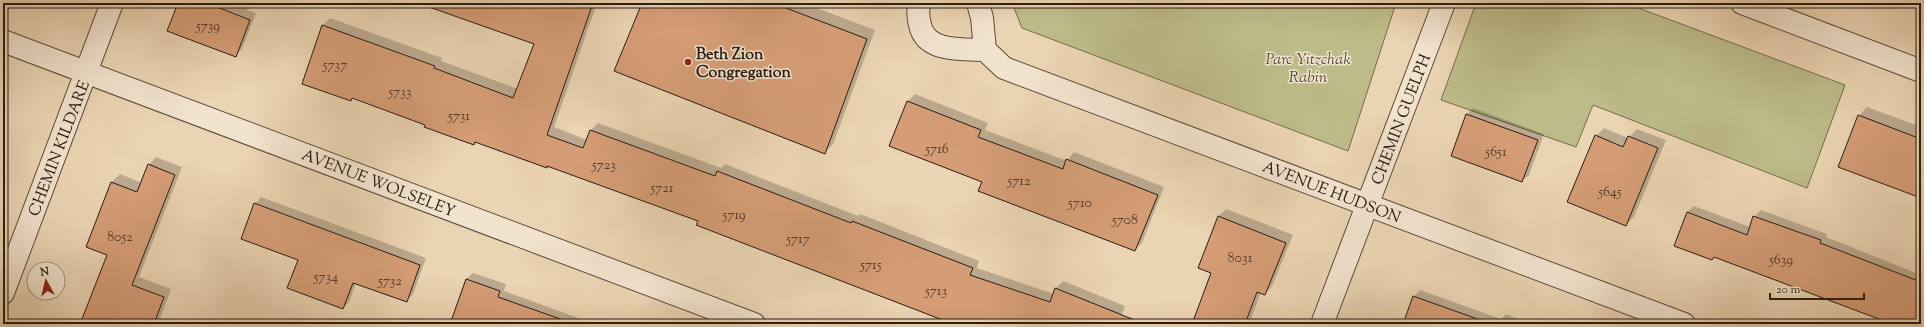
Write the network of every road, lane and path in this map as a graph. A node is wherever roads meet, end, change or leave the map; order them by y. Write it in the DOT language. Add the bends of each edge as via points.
graph roads {
  1 [pos="112,3"];
  2 [pos="920,3"];
  3 [pos="978,3"];
  4 [pos="1444,3"];
  5 [pos="1742,3"];
  6 [pos="3,41"];
  7 [pos="985,50"];
  8 [pos="1921,70"];
  9 [pos="87,72"];
  10 [pos="1367,204"];
  11 [pos="3,293"];
  12 [pos="754,324"];
  13 [pos="1322,324"];
  14 [pos="1684,324"];
  1 -- 9 [label="street, CHEMIN KILDARE"];
  2 -- 7 [label="street" via="920,28 931,42 950,49"];
  3 -- 7 [label="street"];
  4 -- 10 [label="street, CHEMIN GUELPH"];
  5 -- 8 [label="street"];
  6 -- 9 [label="street, AVENUE WOLSELEY"];
  7 -- 10 [label="street, AVENUE HUDSON" via="1004,68"];
  9 -- 11 [label="street, CHEMIN KILDARE"];
  9 -- 12 [label="street, AVENUE WOLSELEY"];
  10 -- 13 [label="street, CHEMIN GUELPH"];
  10 -- 14 [label="street, AVENUE HUDSON"];
}
